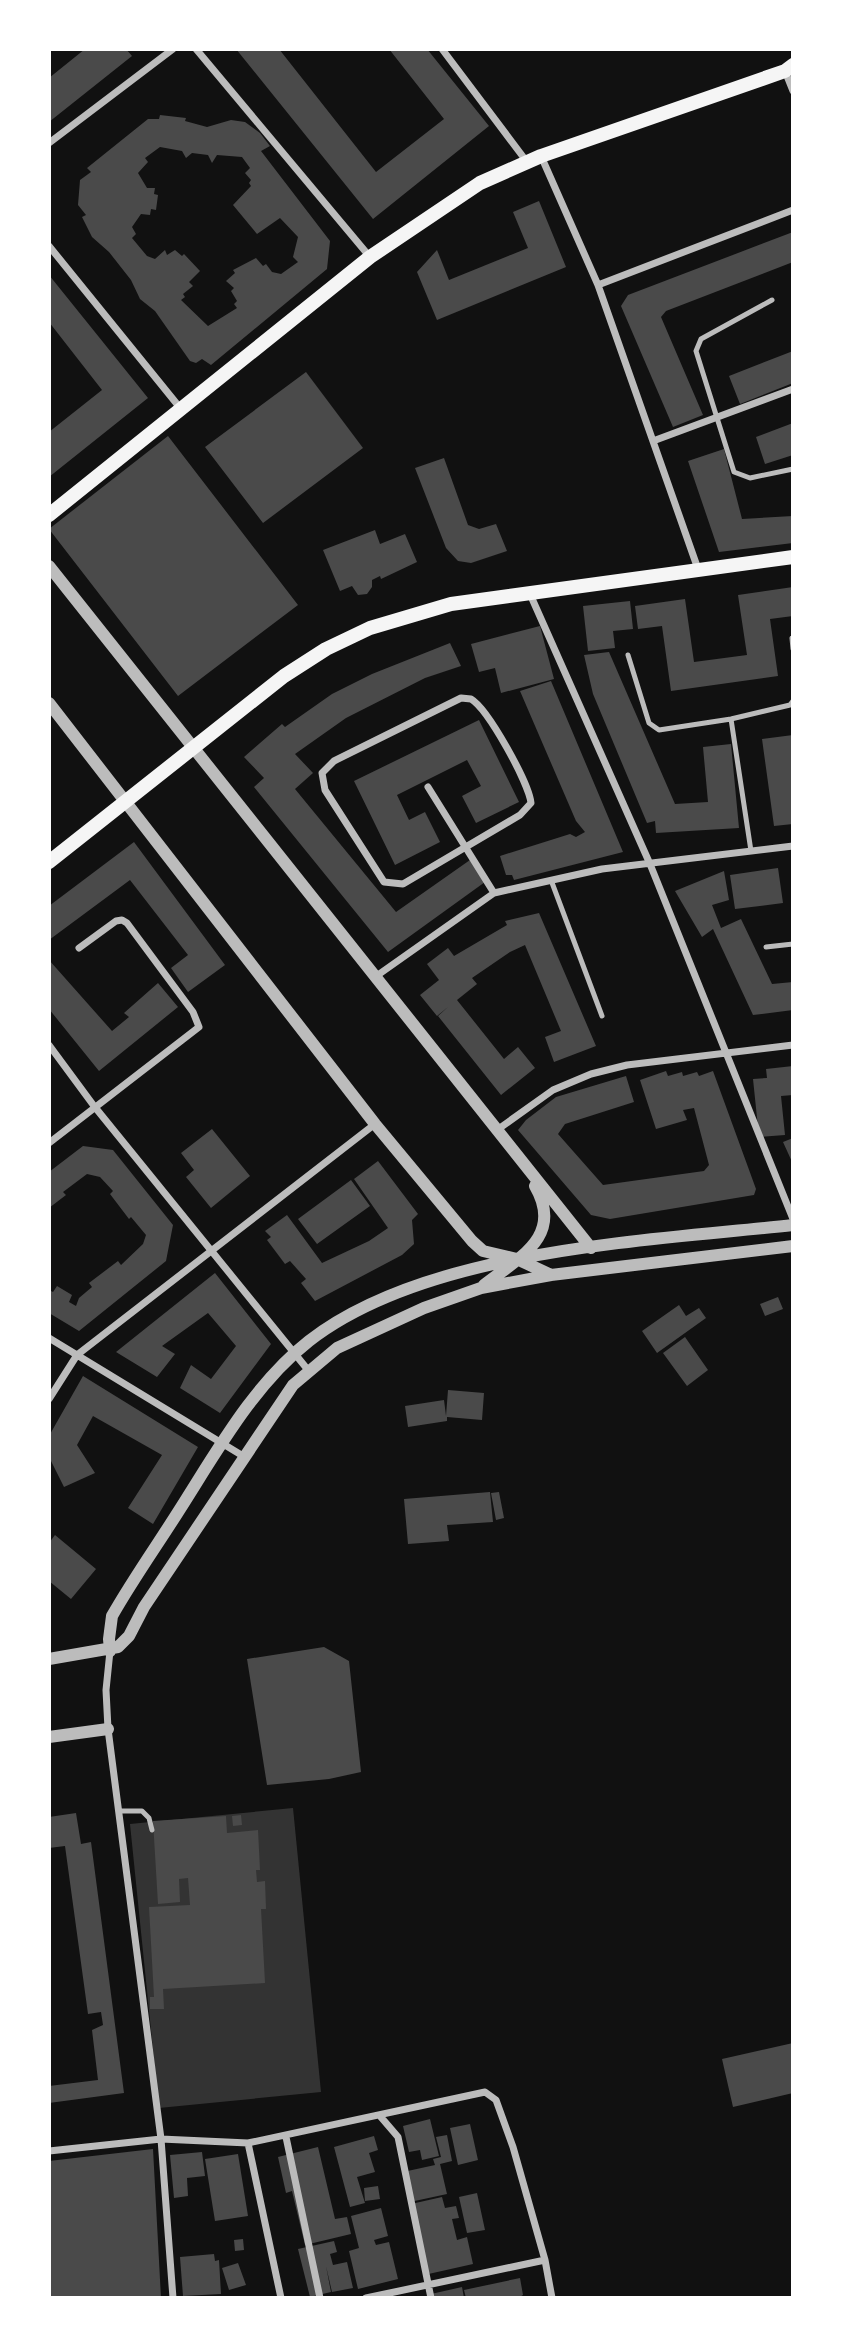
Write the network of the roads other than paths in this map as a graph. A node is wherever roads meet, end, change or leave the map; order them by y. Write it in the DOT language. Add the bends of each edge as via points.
graph roads {
  1 [pos="173,49"];
  2 [pos="196,49"];
  3 [pos="442,49"];
  4 [pos="789,68"];
  5 [pos="793,91"];
  6 [pos="49,143"];
  7 [pos="541,156"];
  8 [pos="527,162"];
  9 [pos="793,209"];
  10 [pos="49,246"];
  11 [pos="370,257"];
  12 [pos="598,285"];
  13 [pos="772,300"];
  14 [pos="793,389"];
  15 [pos="181,409"];
  16 [pos="716,418"];
  17 [pos="653,441"];
  18 [pos="793,469"];
  19 [pos="49,515"];
  20 [pos="793,557"];
  21 [pos="49,566"];
  22 [pos="698,569"];
  23 [pos="530,593"];
  24 [pos="792,638"];
  25 [pos="793,649"];
  26 [pos="628,655"];
  27 [pos="793,701"];
  28 [pos="49,703"];
  29 [pos="731,719"];
  30 [pos="194,748"];
  31 [pos="428,787"];
  32 [pos="127,803"];
  33 [pos="793,846"];
  34 [pos="464,847"];
  35 [pos="751,851"];
  36 [pos="49,862"];
  37 [pos="650,864"];
  38 [pos="551,880"];
  39 [pos="494,893"];
  40 [pos="793,944"];
  41 [pos="766,947"];
  42 [pos="79,948"];
  43 [pos="375,977"];
  44 [pos="603,1016"];
  45 [pos="49,1045"];
  46 [pos="793,1045"];
  47 [pos="726,1054"];
  48 [pos="94,1106"];
  49 [pos="375,1124"];
  50 [pos="497,1130"];
  51 [pos="49,1143"];
  52 [pos="517,1156"];
  53 [pos="793,1219"];
  54 [pos="793,1225"];
  55 [pos="472,1241"];
  56 [pos="793,1246"];
  57 [pos="590,1248"];
  58 [pos="211,1249"];
  59 [pos="517,1259"];
  60 [pos="481,1267"];
  61 [pos="551,1275"];
  62 [pos="481,1287"];
  63 [pos="49,1338"];
  64 [pos="295,1353"];
  65 [pos="77,1355"];
  66 [pos="308,1370"];
  67 [pos="49,1399"];
  68 [pos="222,1444"];
  69 [pos="243,1456"];
  70 [pos="110,1651"];
  71 [pos="49,1658"];
  72 [pos="107,1729"];
  73 [pos="49,1737"];
  74 [pos="120,1811"];
  75 [pos="152,1830"];
  76 [pos="380,2116"];
  77 [pos="286,2137"];
  78 [pos="161,2139"];
  79 [pos="248,2143"];
  80 [pos="49,2151"];
  81 [pos="545,2260"];
  82 [pos="428,2284"];
  83 [pos="173,2298"];
  84 [pos="281,2298"];
  85 [pos="320,2298"];
  86 [pos="366,2298"];
  87 [pos="431,2298"];
  88 [pos="552,2298"];
  1 -- 6 [label="street"];
  2 -- 11 [label="street"];
  3 -- 8 [label="street"];
  4 -- 5 [label="street"];
  4 -- 7 [label="main road"];
  7 -- 8 [label="main road"];
  7 -- 12 [label="street"];
  8 -- 11 [label="main road" via="480,183"];
  9 -- 12 [label="street"];
  10 -- 15 [label="street"];
  11 -- 15 [label="main road"];
  12 -- 17 [label="street"];
  13 -- 16 [label="lane" via="701,339 696,351"];
  14 -- 16 [label="street"];
  15 -- 19 [label="main road"];
  16 -- 17 [label="street"];
  16 -- 18 [label="lane" via="734,472 750,478"];
  17 -- 22 [label="street"];
  20 -- 22 [label="main road"];
  21 -- 30 [label="street"];
  22 -- 23 [label="main road"];
  23 -- 30 [label="main road" via="451,604 370,628 284,676"];
  23 -- 37 [label="street"];
  24 -- 25 [label="lane"];
  26 -- 29 [label="lane" via="649,723 659,730"];
  27 -- 29 [label="lane"];
  28 -- 32 [label="street"];
  29 -- 35 [label="lane"];
  30 -- 32 [label="main road"];
  30 -- 43 [label="street"];
  31 -- 34 [label="street"];
  32 -- 36 [label="main road"];
  32 -- 49 [label="street"];
  33 -- 35 [label="street"];
  34 -- 34 [label="street" via="527,810 531,803 484,711 471,699 450,702 334,761 322,773 325,790 384,882 403,884"];
  34 -- 39 [label="street"];
  35 -- 37 [label="street"];
  37 -- 38 [label="street"];
  37 -- 47 [label="street"];
  38 -- 39 [label="street"];
  38 -- 44 [label="lane"];
  39 -- 43 [label="street"];
  40 -- 41 [label="lane"];
  42 -- 48 [label="street" via="116,922 127,923 193,1012 199,1027"];
  43 -- 50 [label="street"];
  45 -- 48 [label="street"];
  46 -- 47 [label="street"];
  47 -- 50 [label="street" via="627,1065 591,1074 553,1090"];
  47 -- 53 [label="street"];
  48 -- 51 [label="street"];
  48 -- 58 [label="street"];
  49 -- 55 [label="street"];
  49 -- 58 [label="street"];
  50 -- 52 [label="street"];
  52 -- 57 [label="street"];
  52 -- 59 [label="street" via="546,1213 544,1229"];
  54 -- 57 [label="street"];
  55 -- 59 [label="street" via="483,1251"];
  55 -- 60 [label="street"];
  56 -- 61 [label="street"];
  57 -- 59 [label="street"];
  58 -- 64 [label="street"];
  58 -- 65 [label="street"];
  59 -- 60 [label="street"];
  59 -- 61 [label="street"];
  59 -- 62 [label="street"];
  60 -- 64 [label="street" via="362,1308"];
  61 -- 62 [label="street"];
  62 -- 66 [label="street" via="372,1331 337,1348"];
  63 -- 65 [label="street"];
  64 -- 66 [label="street"];
  64 -- 68 [label="street"];
  65 -- 67 [label="street"];
  65 -- 68 [label="street"];
  66 -- 69 [label="street"];
  68 -- 69 [label="street"];
  68 -- 70 [label="street" via="112,1616"];
  69 -- 70 [label="street" via="144,1607 130,1636"];
  70 -- 71 [label="street"];
  70 -- 72 [label="street"];
  72 -- 73 [label="street"];
  72 -- 74 [label="street"];
  74 -- 75 [label="lane" via="142,1811"];
  74 -- 78 [label="street"];
  76 -- 77 [label="street"];
  76 -- 81 [label="street" via="485,2092 496,2100"];
  76 -- 82 [label="street" via="398,2137"];
  77 -- 79 [label="street"];
  77 -- 85 [label="street"];
  78 -- 79 [label="street"];
  78 -- 80 [label="street"];
  78 -- 83 [label="street"];
  79 -- 84 [label="street"];
  81 -- 82 [label="street"];
  81 -- 88 [label="street"];
  82 -- 86 [label="street"];
  82 -- 87 [label="street"];
}
